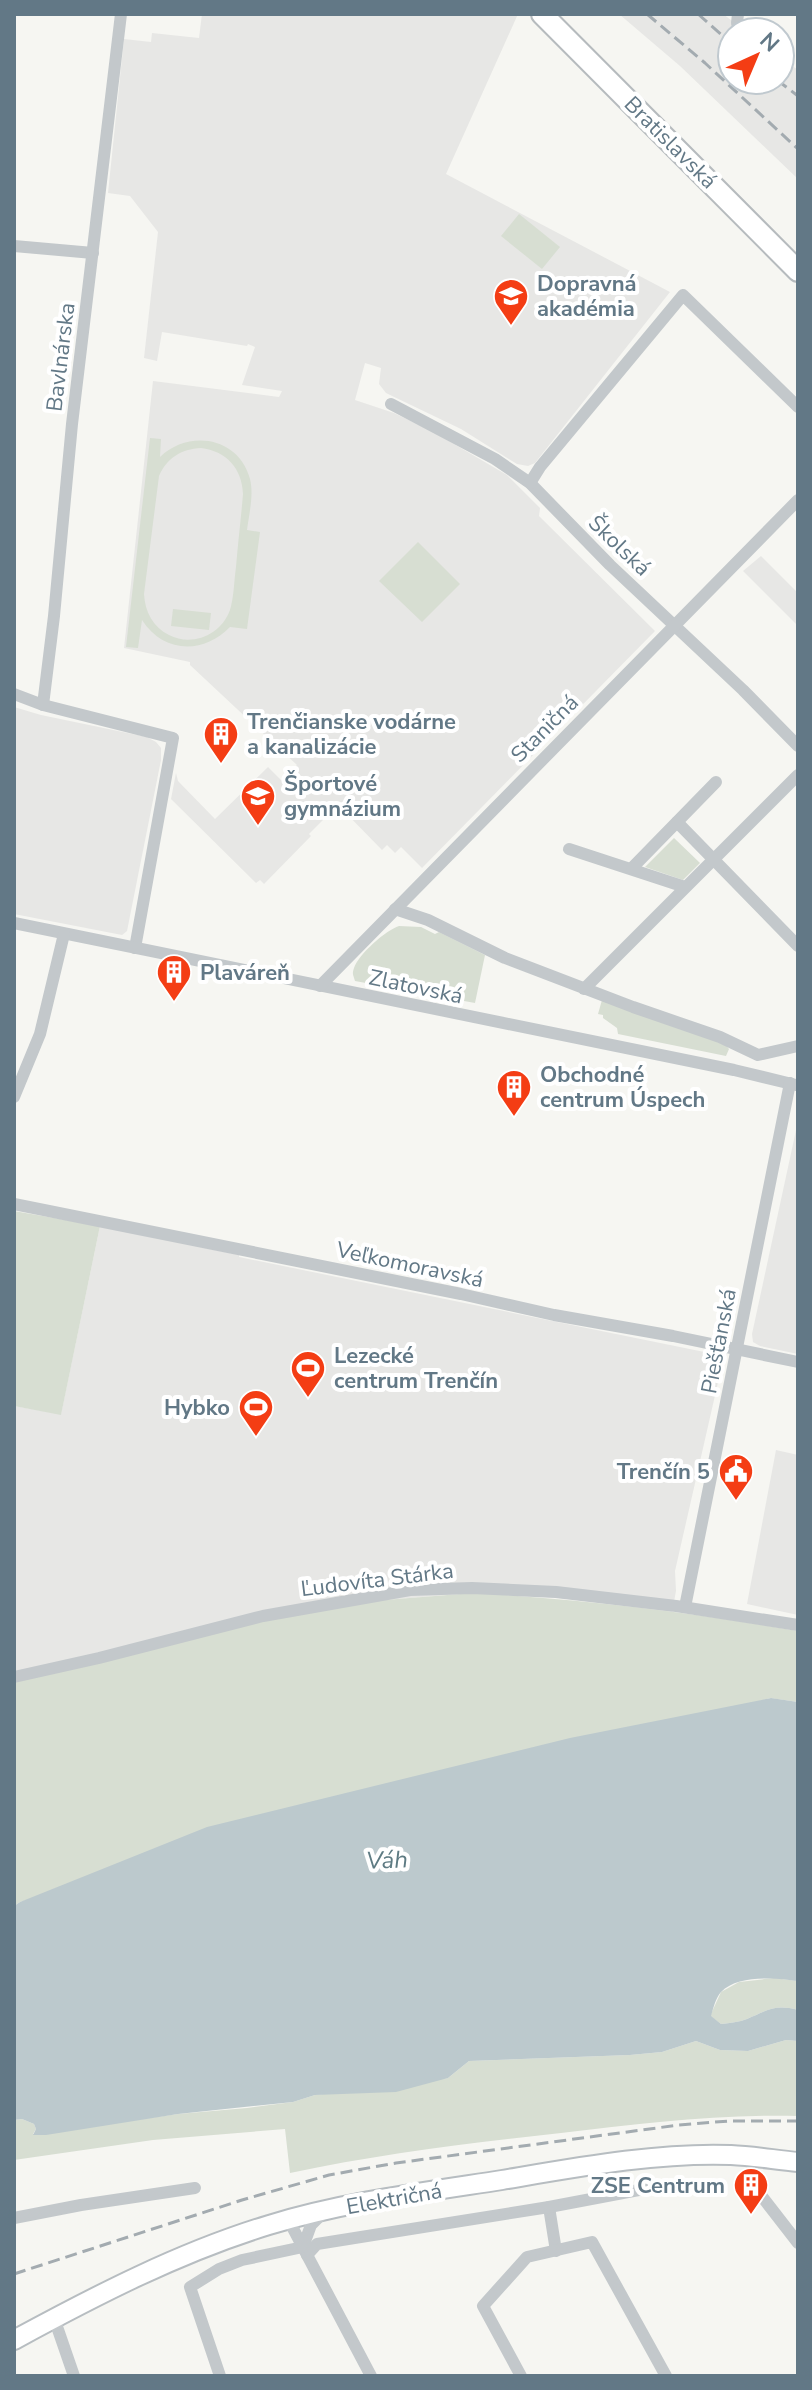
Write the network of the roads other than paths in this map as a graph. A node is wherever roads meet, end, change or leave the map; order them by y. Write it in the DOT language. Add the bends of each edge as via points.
graph roads {
  1 [pos="121,14"];
  2 [pos="542,14"];
  3 [pos="14,246"];
  4 [pos="93,253"];
  5 [pos="798,271"];
  6 [pos="391,404"];
  7 [pos="798,407"];
  8 [pos="530,483"];
  9 [pos="798,500"];
  10 [pos="675,625"];
  11 [pos="14,694"];
  12 [pos="43,705"];
  13 [pos="798,746"];
  14 [pos="798,775"];
  15 [pos="716,782"];
  16 [pos="677,822"];
  17 [pos="569,849"];
  18 [pos="714,859"];
  19 [pos="632,868"];
  20 [pos="685,887"];
  21 [pos="395,909"];
  22 [pos="14,923"];
  23 [pos="64,934"];
  24 [pos="798,946"];
  25 [pos="135,948"];
  26 [pos="320,986"];
  27 [pos="584,989"];
  28 [pos="798,1046"];
  29 [pos="742,1047"];
  30 [pos="734,1070"];
  31 [pos="794,1084"];
  32 [pos="14,1097"];
  33 [pos="14,1204"];
  34 [pos="737,1350"];
  35 [pos="798,1362"];
  36 [pos="685,1607"];
  37 [pos="798,1625"];
  38 [pos="14,1677"];
  39 [pos="798,2162"];
  40 [pos="746,2176"];
  41 [pos="195,2188"];
  42 [pos="644,2189"];
  43 [pos="549,2207"];
  44 [pos="327,2210"];
  45 [pos="14,2218"];
  46 [pos="288,2219"];
  47 [pos="798,2243"];
  48 [pos="305,2251"];
  49 [pos="556,2251"];
  50 [pos="54,2318"];
  51 [pos="14,2340"];
  52 [pos="74,2376"];
  53 [pos="220,2376"];
  54 [pos="371,2376"];
  55 [pos="521,2376"];
  56 [pos="666,2376"];
  1 -- 4 [label="street, Bavlnárska"];
  2 -- 5 [label="main road, Bratislavská"];
  3 -- 4 [label="street"];
  4 -- 12 [label="street, Bavlnárska"];
  6 -- 8 [label="street, Školská"];
  7 -- 8 [label="street" via="683,295"];
  8 -- 10 [label="street, Školská"];
  9 -- 10 [label="street, Staničná"];
  10 -- 13 [label="street, Školská"];
  10 -- 21 [label="street, Staničná"];
  11 -- 12 [label="street"];
  12 -- 25 [label="street" via="173,738"];
  14 -- 18 [label="street"];
  15 -- 16 [label="street"];
  16 -- 18 [label="street"];
  16 -- 19 [label="street"];
  17 -- 19 [label="street"];
  18 -- 20 [label="street"];
  18 -- 24 [label="street"];
  19 -- 20 [label="street"];
  20 -- 27 [label="street"];
  21 -- 26 [label="street, Staničná"];
  21 -- 27 [label="street"];
  22 -- 23 [label="street, Zlatovská"];
  23 -- 25 [label="street, Zlatovská"];
  23 -- 32 [label="street" via="40,1034"];
  25 -- 26 [label="street, Zlatovská"];
  26 -- 30 [label="street, Zlatovská"];
  27 -- 29 [label="street"];
  28 -- 29 [label="street" via="758,1055"];
  29 -- 30 [label="street"];
  30 -- 31 [label="street, Zlatovská"];
  31 -- 34 [label="street, Piešťanská"];
  33 -- 34 [label="street, Veľkomoravská"];
  34 -- 35 [label="street, Veľkomoravská"];
  34 -- 36 [label="street, Piešťanská"];
  36 -- 37 [label="street, Ľudovíta Stárka"];
  36 -- 38 [label="street, Ľudovíta Stárka" via="492,1588 410,1590 263,1616"];
  39 -- 44 [label="main road, Električná" via="732,2155 661,2159"];
  40 -- 47 [label="street"];
  41 -- 45 [label="street"];
  42 -- 43 [label="street, Električná"];
  43 -- 48 [label="street, Električná" via="317,2244"];
  43 -- 49 [label="street"];
  44 -- 46 [label="main road, Električná"];
  44 -- 48 [label="street" via="311,2225"];
  46 -- 48 [label="street"];
  46 -- 50 [label="main road, Električná" via="178,2259"];
  48 -- 53 [label="street, Električná" via="242,2260 190,2287"];
  48 -- 54 [label="street"];
  49 -- 55 [label="street" via="527,2257 483,2306"];
  49 -- 56 [label="street" via="592,2242"];
  50 -- 51 [label="main road, Električná"];
  50 -- 52 [label="street"];
}
